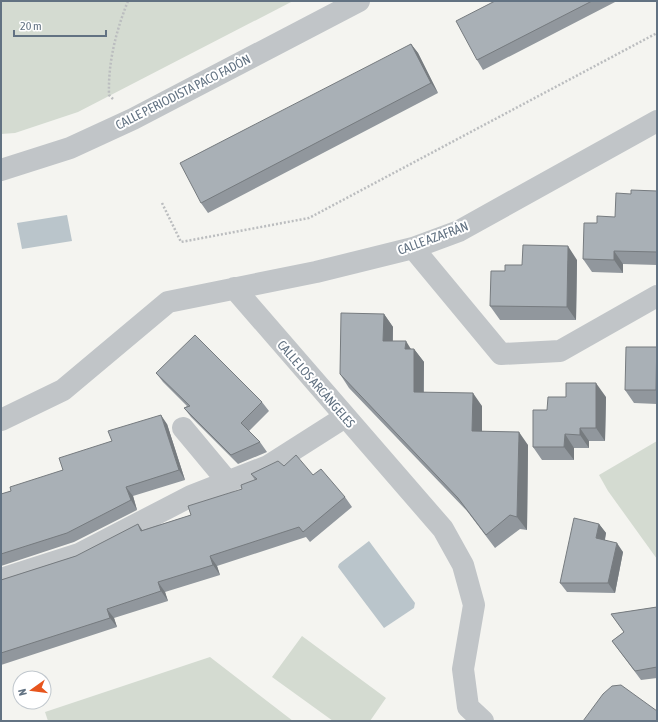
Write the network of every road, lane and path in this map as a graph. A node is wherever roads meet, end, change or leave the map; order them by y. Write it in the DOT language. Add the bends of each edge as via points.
graph roads {
  1 [pos="128,1"];
  2 [pos="359,1"];
  3 [pos="657,33"];
  4 [pos="133,119"];
  5 [pos="657,121"];
  6 [pos="1,170"];
  7 [pos="162,203"];
  8 [pos="413,248"];
  9 [pos="234,288"];
  10 [pos="657,296"];
  11 [pos="345,416"];
  12 [pos="1,420"];
  13 [pos="183,428"];
  14 [pos="228,482"];
  15 [pos="1,579"];
  16 [pos="483,721"];
  1 -- 4 [label="path" via="117,28 109,82 110,95"];
  2 -- 4 [label="street, CALLE PERIODISTA PACO FADÓN"];
  3 -- 7 [label="path" via="309,218 181,242"];
  4 -- 6 [label="street, CALLE PERIODISTA PACO FADÓN" via="70,148"];
  5 -- 8 [label="street, CALLE AZAFRÁN" via="459,231"];
  8 -- 9 [label="street, CALLE AZAFRÁN" via="316,272"];
  8 -- 10 [label="street" via="501,354 560,351"];
  9 -- 11 [label="street, CALLE LOS ARCÁNGELES"];
  9 -- 12 [label="street" via="168,302 63,390"];
  11 -- 14 [label="street" via="268,466"];
  11 -- 16 [label="street, CALLE LOS ARCÁNGELES" via="443,530 463,565 474,605 463,669 468,707"];
  13 -- 14 [label="street"];
  14 -- 15 [label="street" via="191,496 79,554"];
}
